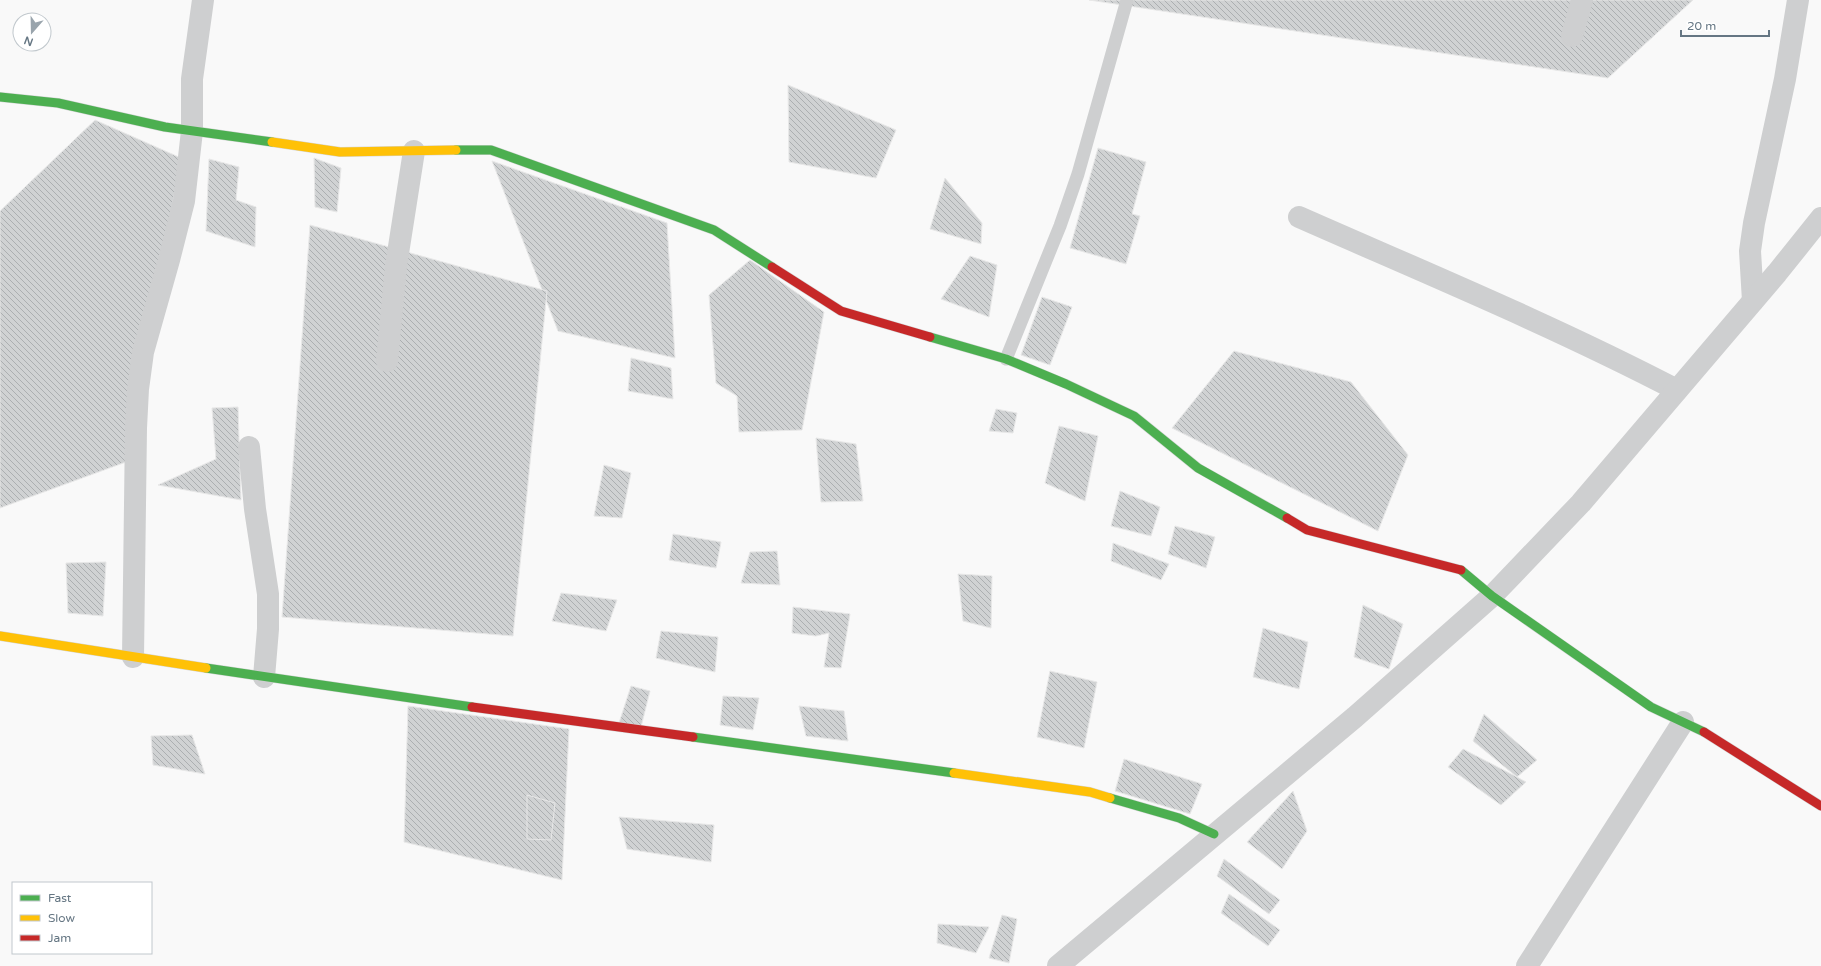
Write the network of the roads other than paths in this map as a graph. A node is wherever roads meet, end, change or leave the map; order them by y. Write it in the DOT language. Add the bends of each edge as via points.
graph roads {
  1 [pos="203,0"];
  2 [pos="1128,0"];
  3 [pos="1582,0"];
  4 [pos="1798,0"];
  5 [pos="1572,36"];
  6 [pos="0,97"];
  7 [pos="192,131"];
  8 [pos="414,151"];
  9 [pos="1300,217"];
  10 [pos="1821,218"];
  11 [pos="1753,301"];
  12 [pos="1006,359"];
  13 [pos="387,361"];
  14 [pos="1677,390"];
  15 [pos="249,447"];
  16 [pos="1492,596"];
  17 [pos="0,636"];
  18 [pos="133,657"];
  19 [pos="264,677"];
  20 [pos="1683,722"];
  21 [pos="1821,806"];
  22 [pos="1214,834"];
  23 [pos="1058,966"];
  24 [pos="1527,966"];
  1 -- 7 [label="street" via="192,79"];
  2 -- 12 [label="lane" via="1078,174 1060,226"];
  3 -- 5 [label="street"];
  4 -- 11 [label="street" via="1785,79 1754,223 1750,251"];
  6 -- 7 [label="street" via="58,103"];
  7 -- 8 [label="street" via="340,152"];
  7 -- 18 [label="street" via="184,201 143,352 138,389"];
  8 -- 12 [label="street" via="491,150 714,230 840,311"];
  8 -- 13 [label="street" via="396,266"];
  9 -- 14 [label="street" via="1540,323"];
  10 -- 11 [label="street"];
  11 -- 14 [label="street"];
  12 -- 16 [label="street" via="1134,416 1198,468 1307,530 1462,570"];
  14 -- 16 [label="street" via="1580,503"];
  15 -- 19 [label="street" via="268,594"];
  16 -- 20 [label="street" via="1651,707"];
  16 -- 22 [label="street" via="1355,717"];
  17 -- 18 [label="street"];
  18 -- 19 [label="street"];
  19 -- 22 [label="street" via="1090,792 1179,818"];
  20 -- 21 [label="street" via="1708,734"];
  20 -- 24 [label="street"];
  22 -- 23 [label="street"];
}
